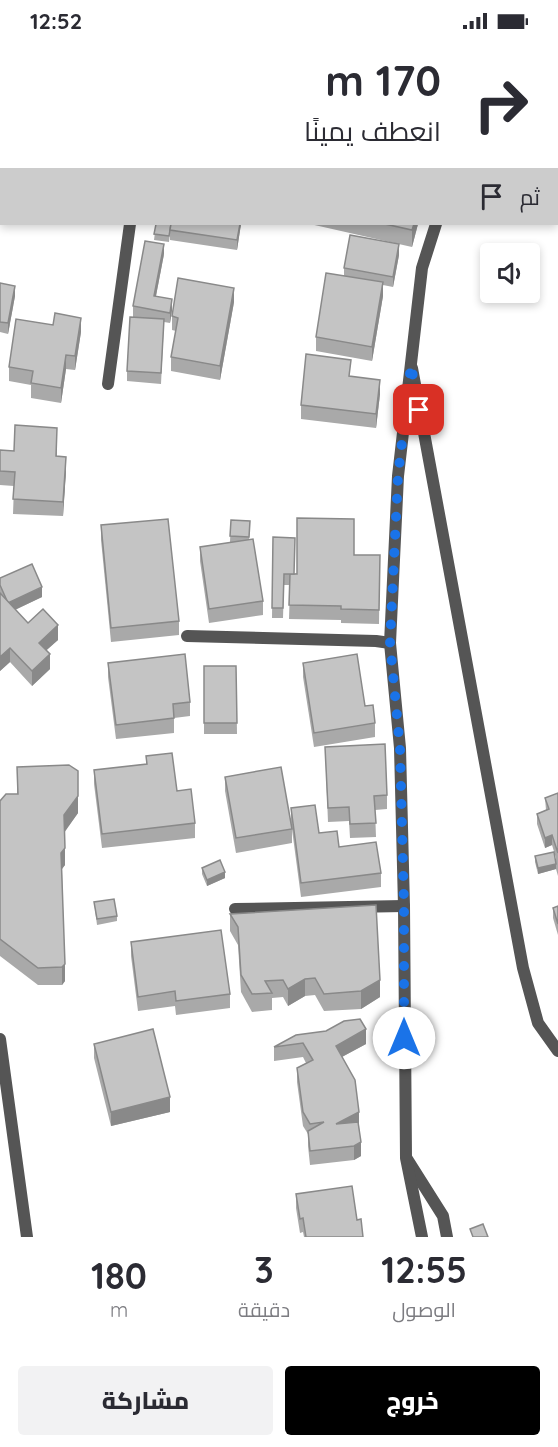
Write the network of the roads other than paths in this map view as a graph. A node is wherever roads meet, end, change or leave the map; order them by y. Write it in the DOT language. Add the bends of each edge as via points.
graph roads {
  1 [pos="130,225"];
  2 [pos="436,225"];
  3 [pos="411,365"];
  4 [pos="108,384"];
  5 [pos="187,636"];
  6 [pos="390,643"];
  7 [pos="404,906"];
  8 [pos="235,909"];
  9 [pos="0,1039"];
  10 [pos="558,1050"];
  11 [pos="406,1158"];
  12 [pos="27,1237"];
  13 [pos="422,1237"];
  14 [pos="447,1237"];
  1 -- 4 [label="street"];
  2 -- 3 [label="street" via="422,268"];
  3 -- 6 [label="street" via="398,476"];
  3 -- 10 [label="street" via="523,968 538,1023"];
  5 -- 6 [label="street"];
  6 -- 7 [label="street" via="400,748"];
  7 -- 8 [label="street"];
  7 -- 11 [label="street"];
  9 -- 12 [label="street"];
  11 -- 13 [label="street"];
  11 -- 14 [label="street" via="443,1216"];
}
